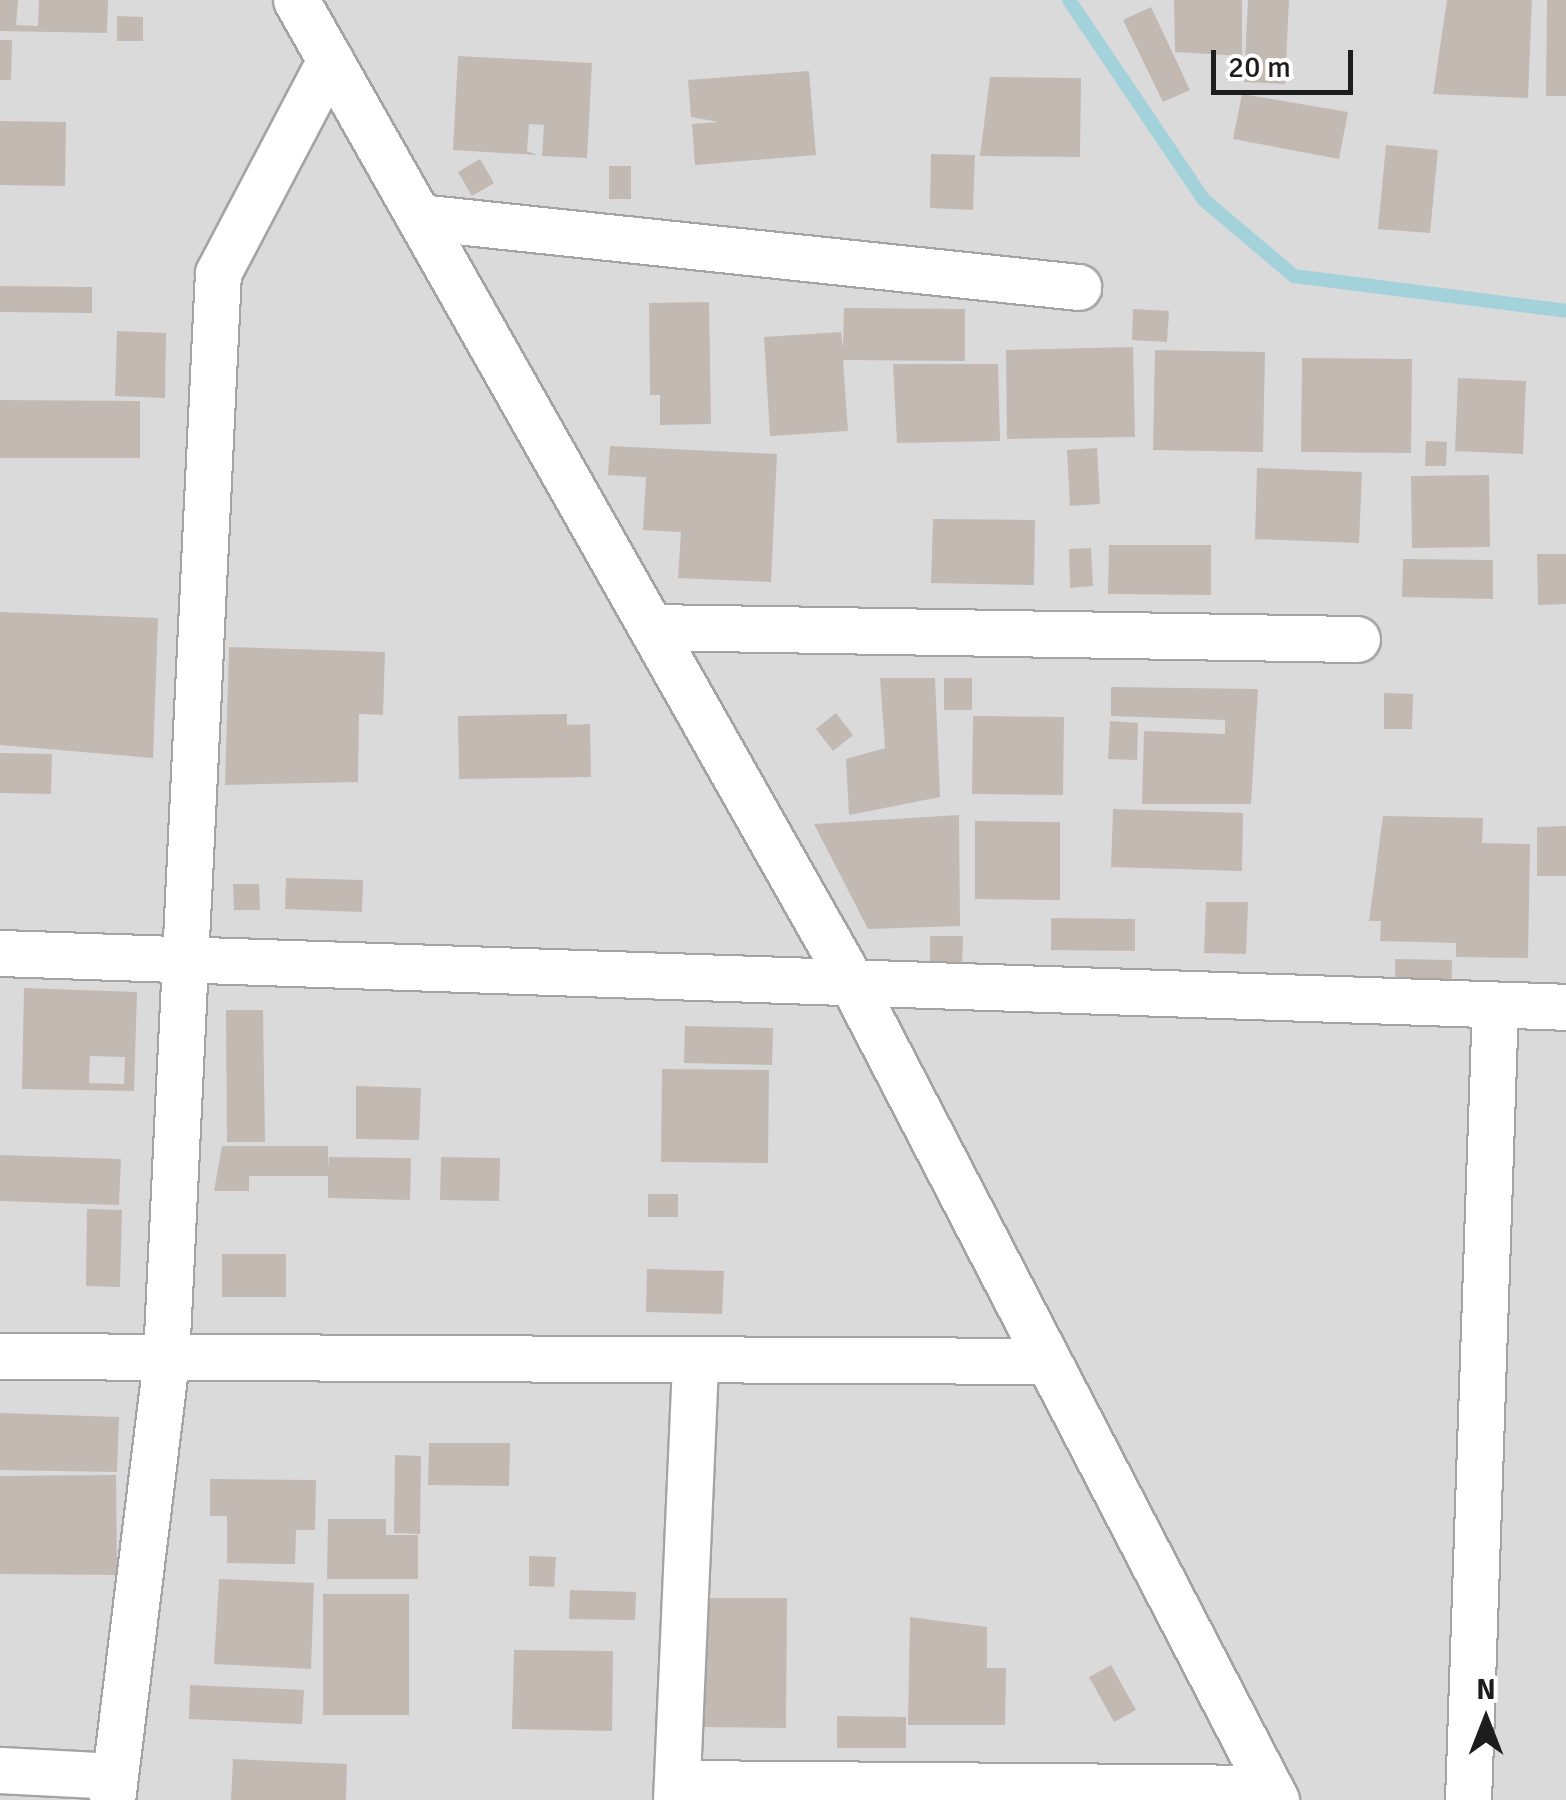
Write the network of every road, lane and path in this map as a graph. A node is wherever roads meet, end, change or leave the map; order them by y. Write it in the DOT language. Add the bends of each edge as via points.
graph roads {
  1 [pos="296,0"];
  2 [pos="330,60"];
  3 [pos="419,217"];
  4 [pos="1078,287"];
  5 [pos="652,628"];
  6 [pos="1356,638"];
  7 [pos="0,952"];
  8 [pos="186,958"];
  9 [pos="852,980"];
  10 [pos="1495,1004"];
  11 [pos="1566,1007"];
  12 [pos="0,1356"];
  13 [pos="166,1358"];
  14 [pos="695,1360"];
  15 [pos="1048,1361"];
  16 [pos="0,1770"];
  17 [pos="112,1788"];
  18 [pos="676,1792"];
  19 [pos="1273,1794"];
  20 [pos="1188,1797"];
  21 [pos="1468,1800"];
  1 -- 2 [label="street"];
  2 -- 3 [label="street"];
  2 -- 8 [label="street" via="218,273"];
  3 -- 4 [label="street"];
  3 -- 5 [label="street"];
  5 -- 6 [label="street"];
  5 -- 9 [label="street"];
  7 -- 8 [label="street"];
  8 -- 9 [label="street"];
  8 -- 13 [label="street"];
  9 -- 10 [label="street"];
  9 -- 15 [label="street"];
  10 -- 11 [label="street"];
  10 -- 21 [label="street"];
  12 -- 13 [label="street"];
  13 -- 14 [label="street"];
  13 -- 17 [label="street"];
  14 -- 15 [label="street"];
  14 -- 18 [label="street"];
  15 -- 19 [label="street"];
  16 -- 17 [label="street"];
  18 -- 20 [label="street"];
  19 -- 20 [label="street"];
}
